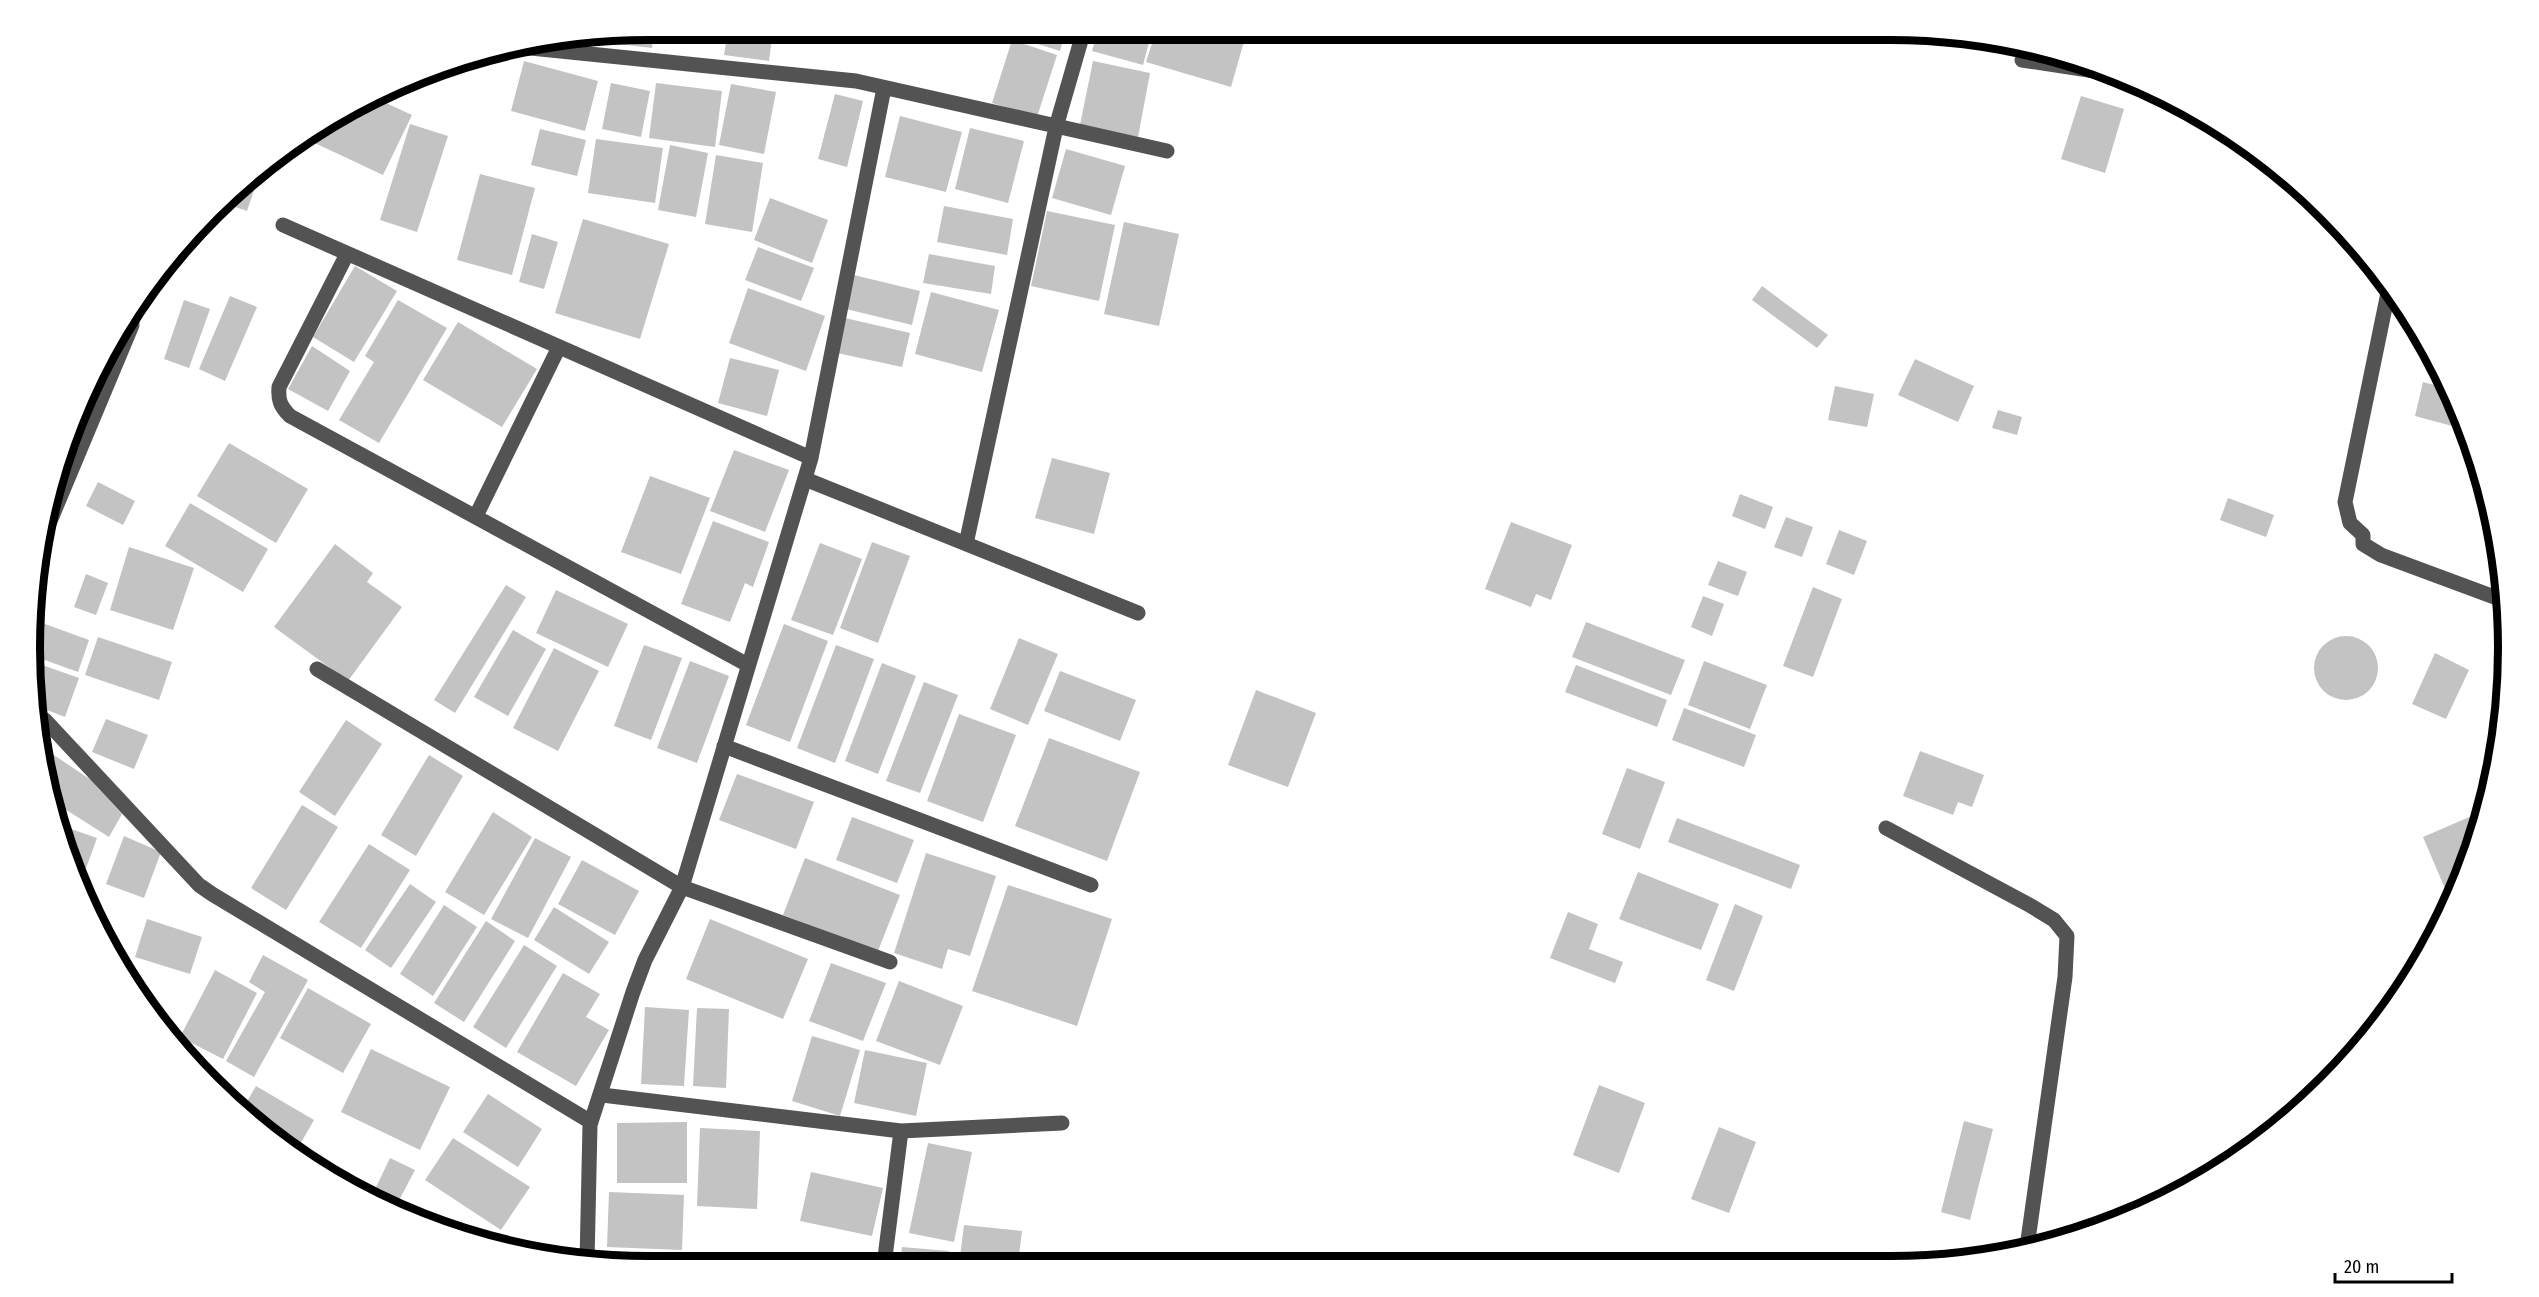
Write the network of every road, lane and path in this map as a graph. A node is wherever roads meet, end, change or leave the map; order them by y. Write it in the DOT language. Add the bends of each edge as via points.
graph roads {
  1 [pos="1081,40"];
  2 [pos="546,50"];
  3 [pos="2022,60"];
  4 [pos="2066,67"];
  5 [pos="884,88"];
  6 [pos="1056,126"];
  7 [pos="1167,151"];
  8 [pos="283,225"];
  9 [pos="347,254"];
  10 [pos="2387,298"];
  11 [pos="559,347"];
  12 [pos="114,360"];
  13 [pos="811,458"];
  14 [pos="805,479"];
  15 [pos="60,495"];
  16 [pos="476,516"];
  17 [pos="966,544"];
  18 [pos="2496,598"];
  19 [pos="1138,613"];
  20 [pos="748,665"];
  21 [pos="317,669"];
  22 [pos="45,720"];
  23 [pos="724,746"];
  24 [pos="1886,828"];
  25 [pos="1091,885"];
  26 [pos="682,887"];
  27 [pos="890,962"];
  28 [pos="602,1095"];
  29 [pos="591,1122"];
  30 [pos="1062,1123"];
  31 [pos="901,1131"];
  32 [pos="2027,1241"];
  33 [pos="587,1253"];
  34 [pos="885,1256"];
  1 -- 6 [label="street"];
  2 -- 5 [label="street" via="832,78"];
  3 -- 4 [label="street"];
  5 -- 6 [label="street"];
  5 -- 13 [label="street"];
  6 -- 7 [label="street"];
  6 -- 17 [label="street"];
  8 -- 9 [label="street"];
  9 -- 11 [label="street"];
  9 -- 16 [label="street" via="279,387 282,408 290,416"];
  10 -- 18 [label="street" via="2345,502 2350,523 2363,535 2363,544 2381,555"];
  11 -- 13 [label="street"];
  11 -- 16 [label="street"];
  12 -- 15 [label="street"];
  13 -- 14 [label="street"];
  14 -- 17 [label="street"];
  14 -- 20 [label="street"];
  16 -- 20 [label="street"];
  17 -- 19 [label="street"];
  20 -- 23 [label="street"];
  21 -- 26 [label="street"];
  22 -- 29 [label="street" via="206,890"];
  23 -- 25 [label="street"];
  23 -- 26 [label="street"];
  24 -- 32 [label="street" via="2031,906 2054,920 2067,936 2067,969"];
  26 -- 27 [label="street"];
  26 -- 28 [label="street" via="645,960"];
  28 -- 29 [label="street"];
  28 -- 31 [label="street"];
  29 -- 33 [label="street"];
  30 -- 31 [label="street"];
  31 -- 34 [label="street"];
}
